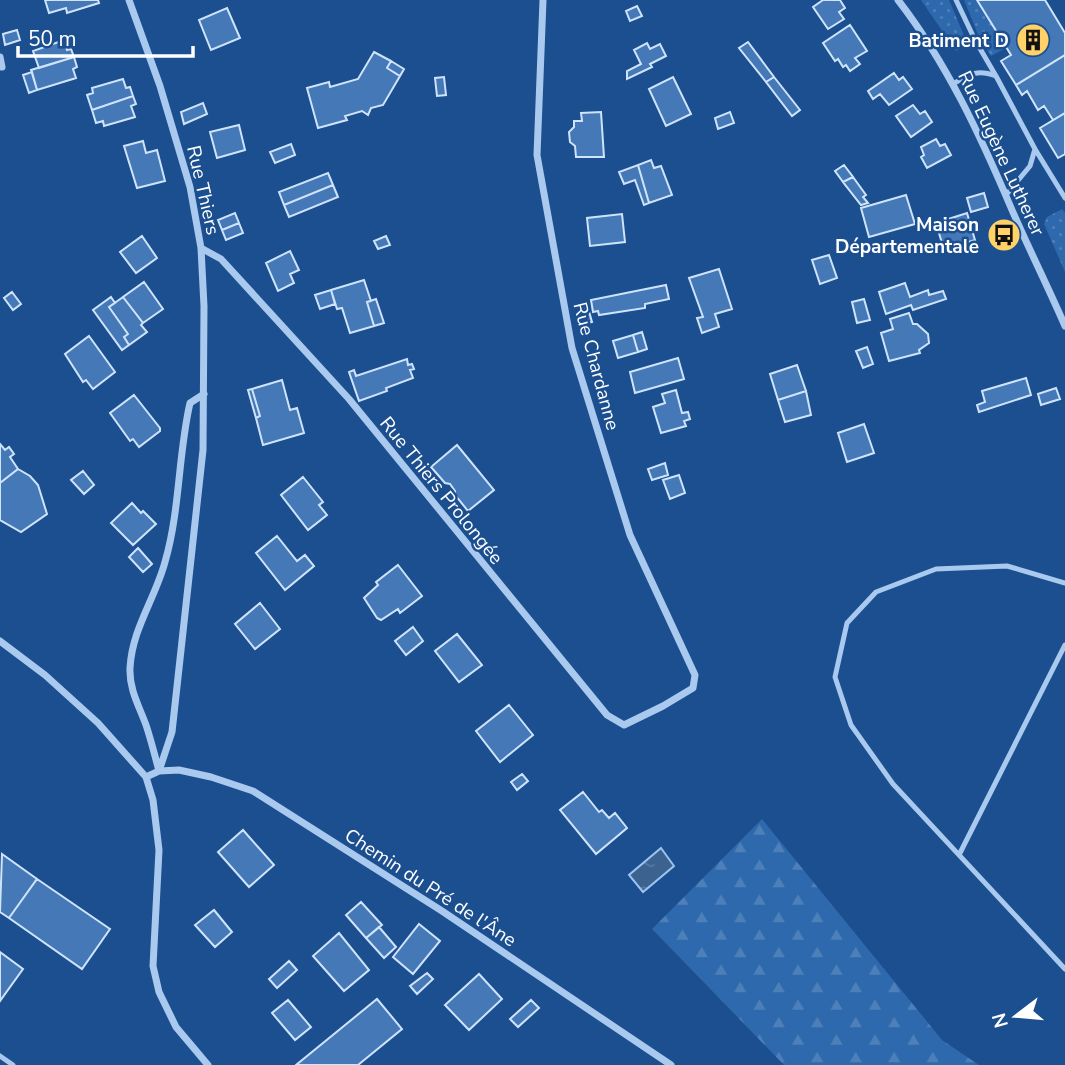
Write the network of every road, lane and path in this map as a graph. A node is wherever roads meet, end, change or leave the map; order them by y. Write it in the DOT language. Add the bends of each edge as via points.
graph roads {
  1 [pos="129,0"];
  2 [pos="543,0"];
  3 [pos="898,0"];
  4 [pos="956,0"];
  5 [pos="0,57"];
  6 [pos="2,67"];
  7 [pos="996,76"];
  8 [pos="953,84"];
  9 [pos="1035,149"];
  10 [pos="1006,195"];
  11 [pos="1065,198"];
  12 [pos="201,248"];
  13 [pos="1065,326"];
  14 [pos="204,394"];
  15 [pos="1065,583"];
  16 [pos="0,641"];
  17 [pos="1065,645"];
  18 [pos="663,706"];
  19 [pos="159,771"];
  20 [pos="146,777"];
  21 [pos="959,855"];
  22 [pos="1065,969"];
  23 [pos="0,1056"];
  24 [pos="13,1065"];
  25 [pos="208,1065"];
  26 [pos="671,1065"];
  1 -- 12 [label="street, Rue Thiers" via="190,187"];
  2 -- 18 [label="street, Rue Chardanne" via="537,155 572,348 630,535 695,675 693,688"];
  3 -- 8 [label="street, Rue Eugène Lutherer"];
  4 -- 7 [label="lane"];
  5 -- 6 [label="street"];
  7 -- 8 [label="lane" via="983,71"];
  7 -- 9 [label="lane"];
  8 -- 10 [label="street, Rue Eugène Lutherer"];
  9 -- 10 [label="lane" via="1030,166"];
  9 -- 11 [label="lane"];
  10 -- 13 [label="street, Rue Eugène Lutherer"];
  12 -- 14 [label="street, Rue Thiers"];
  12 -- 18 [label="street, Rue Thiers Prolongée" via="221,259 349,399 607,715 624,725"];
  14 -- 19 [label="street, Rue Thiers" via="202,464 172,732"];
  14 -- 19 [label="street" via="190,403 166,560 139,623 130,667 131,686"];
  15 -- 21 [label="lane" via="1007,566 936,569 876,592 847,623 835,677 851,725 893,783"];
  16 -- 20 [label="street" via="98,723"];
  17 -- 21 [label="lane"];
  19 -- 20 [label="street"];
  19 -- 26 [label="street, Chemin du Pré de l'Âne" via="179,770 253,791"];
  20 -- 25 [label="street" via="159,850 153,966 159,992 176,1027"];
  21 -- 22 [label="lane"];
  23 -- 24 [label="lane"];
}
